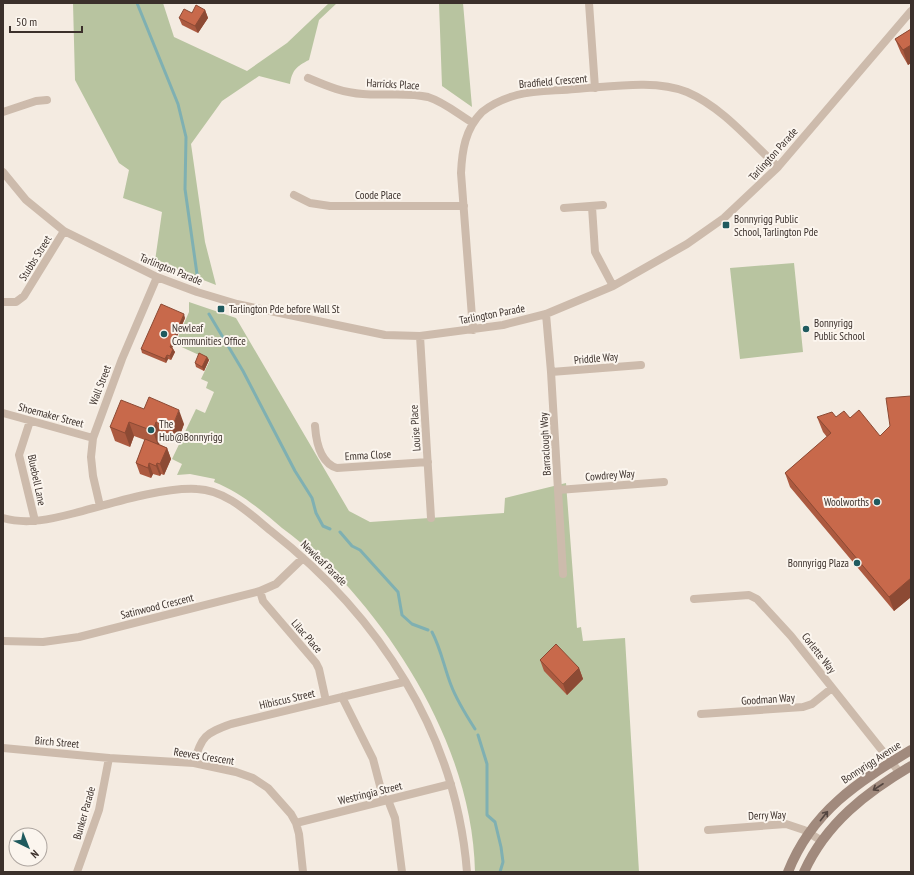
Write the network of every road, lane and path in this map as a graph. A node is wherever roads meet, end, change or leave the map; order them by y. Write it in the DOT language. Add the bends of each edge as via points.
graph roads {
  1 [pos="589,3"];
  2 [pos="911,11"];
  3 [pos="308,78"];
  4 [pos="595,88"];
  5 [pos="47,100"];
  6 [pos="3,112"];
  7 [pos="473,123"];
  8 [pos="778,167"];
  9 [pos="3,172"];
  10 [pos="294,194"];
  11 [pos="464,206"];
  12 [pos="603,206"];
  13 [pos="592,207"];
  14 [pos="564,208"];
  15 [pos="64,231"];
  16 [pos="158,277"];
  17 [pos="613,286"];
  18 [pos="3,302"];
  19 [pos="546,314"];
  20 [pos="473,330"];
  21 [pos="420,336"];
  22 [pos="641,365"];
  23 [pos="552,372"];
  24 [pos="3,413"];
  25 [pos="30,421"];
  26 [pos="315,426"];
  27 [pos="93,438"];
  28 [pos="428,462"];
  29 [pos="664,482"];
  30 [pos="558,490"];
  31 [pos="100,506"];
  32 [pos="3,518"];
  33 [pos="431,518"];
  34 [pos="35,521"];
  35 [pos="303,558"];
  36 [pos="563,574"];
  37 [pos="260,591"];
  38 [pos="694,599"];
  39 [pos="4,644"];
  40 [pos="404,682"];
  41 [pos="832,688"];
  42 [pos="342,697"];
  43 [pos="326,701"];
  44 [pos="701,714"];
  45 [pos="3,748"];
  46 [pos="911,750"];
  47 [pos="109,758"];
  48 [pos="891,762"];
  49 [pos="194,763"];
  50 [pos="911,766"];
  51 [pos="900,773"];
  52 [pos="450,784"];
  53 [pos="386,800"];
  54 [pos="296,823"];
  55 [pos="708,830"];
  56 [pos="810,834"];
  57 [pos="822,841"];
  58 [pos="77,872"];
  59 [pos="304,872"];
  60 [pos="402,872"];
  61 [pos="467,872"];
  62 [pos="788,872"];
  63 [pos="804,872"];
  1 -- 4 [label="street"];
  2 -- 8 [label="street, Tarlington Parade"];
  3 -- 7 [label="street, Harricks Place" via="338,91 428,97"];
  4 -- 7 [label="street, Bradfield Crescent" via="518,94 490,107"];
  4 -- 8 [label="street, Bradfield Crescent" via="654,85 688,93 724,116"];
  5 -- 6 [label="street"];
  7 -- 11 [label="street, Bradfield Crescent" via="462,147"];
  8 -- 17 [label="street, Tarlington Parade" via="706,232"];
  9 -- 15 [label="street, Tarlington Parade" via="26,200"];
  10 -- 11 [label="street, Coode Place" via="310,203 330,206"];
  11 -- 20 [label="street, Bradfield Crescent"];
  12 -- 13 [label="street"];
  13 -- 14 [label="street"];
  13 -- 17 [label="street" via="595,252"];
  15 -- 16 [label="street, Tarlington Parade"];
  15 -- 18 [label="street, Stubbs Street" via="24,296 16,302"];
  16 -- 21 [label="street, Tarlington Parade" via="197,292 245,305 361,331"];
  16 -- 27 [label="street, Wall Street" via="123,356"];
  17 -- 19 [label="street, Tarlington Parade"];
  19 -- 20 [label="street, Tarlington Parade"];
  19 -- 23 [label="street, Barraclough Way"];
  20 -- 21 [label="street, Tarlington Parade"];
  21 -- 28 [label="street, Louise Place"];
  22 -- 23 [label="street, Priddle Way"];
  23 -- 30 [label="street, Barraclough Way"];
  24 -- 25 [label="street, Shoemaker Street"];
  25 -- 27 [label="street, Shoemaker Street"];
  25 -- 34 [label="street, Bluebell Lane" via="19,455"];
  26 -- 28 [label="street, Emma Close" via="316,442 332,466"];
  27 -- 31 [label="street, Wall Street" via="91,457"];
  28 -- 33 [label="street, Louise Place"];
  29 -- 30 [label="street, Cowdrey Way"];
  30 -- 36 [label="street, Barraclough Way"];
  31 -- 34 [label="street, Newleaf Parade"];
  31 -- 35 [label="street, Newleaf Parade" via="185,488 208,491 225,497 241,508"];
  32 -- 34 [label="street, Newleaf Parade"];
  35 -- 37 [label="street, Satinwood Crescent" via="276,584"];
  35 -- 40 [label="street, Newleaf Parade" via="324,577 362,620 395,662"];
  37 -- 39 [label="street, Satinwood Crescent" via="79,637"];
  37 -- 43 [label="street, Lilac Place" via="263,601 319,669"];
  38 -- 41 [label="street, Corlette Way" via="749,596 757,599 791,636"];
  40 -- 42 [label="street, Hibiscus Street"];
  40 -- 52 [label="street, Newleaf Parade" via="417,701 434,738 446,766"];
  41 -- 44 [label="street, Goodman Way" via="812,704 803,707"];
  41 -- 48 [label="street, Corlette Way"];
  42 -- 43 [label="street, Hibiscus Street"];
  42 -- 53 [label="street" via="373,759"];
  43 -- 49 [label="street, Hibiscus Street" via="211,731 199,744"];
  45 -- 47 [label="street, Birch Street"];
  46 -- 48 [label="street, Bonnyrigg Avenue"];
  47 -- 49 [label="street, Reeves Crescent"];
  47 -- 58 [label="street, Bunker Parade" via="99,810"];
  48 -- 51 [label="street, Corlette Way"];
  56 -- 48 [label="street, Bonnyrigg Avenue, one-way" via="827,811 845,793"];
  49 -- 54 [label="street, Reeves Crescent" via="253,778 268,788"];
  50 -- 51 [label="street"];
  51 -- 57 [label="street, one-way" via="852,806"];
  52 -- 53 [label="street, Westringia Street"];
  52 -- 61 [label="street, Newleaf Parade" via="461,824"];
  53 -- 54 [label="street, Westringia Street"];
  53 -- 60 [label="street" via="395,818"];
  54 -- 59 [label="street, Reeves Crescent"];
  55 -- 56 [label="street, Derry Way" via="786,824"];
  56 -- 57 [label="street, Derry Way"];
  56 -- 62 [label="street, Bonnyrigg Avenue"];
  57 -- 63 [label="street"];
}
